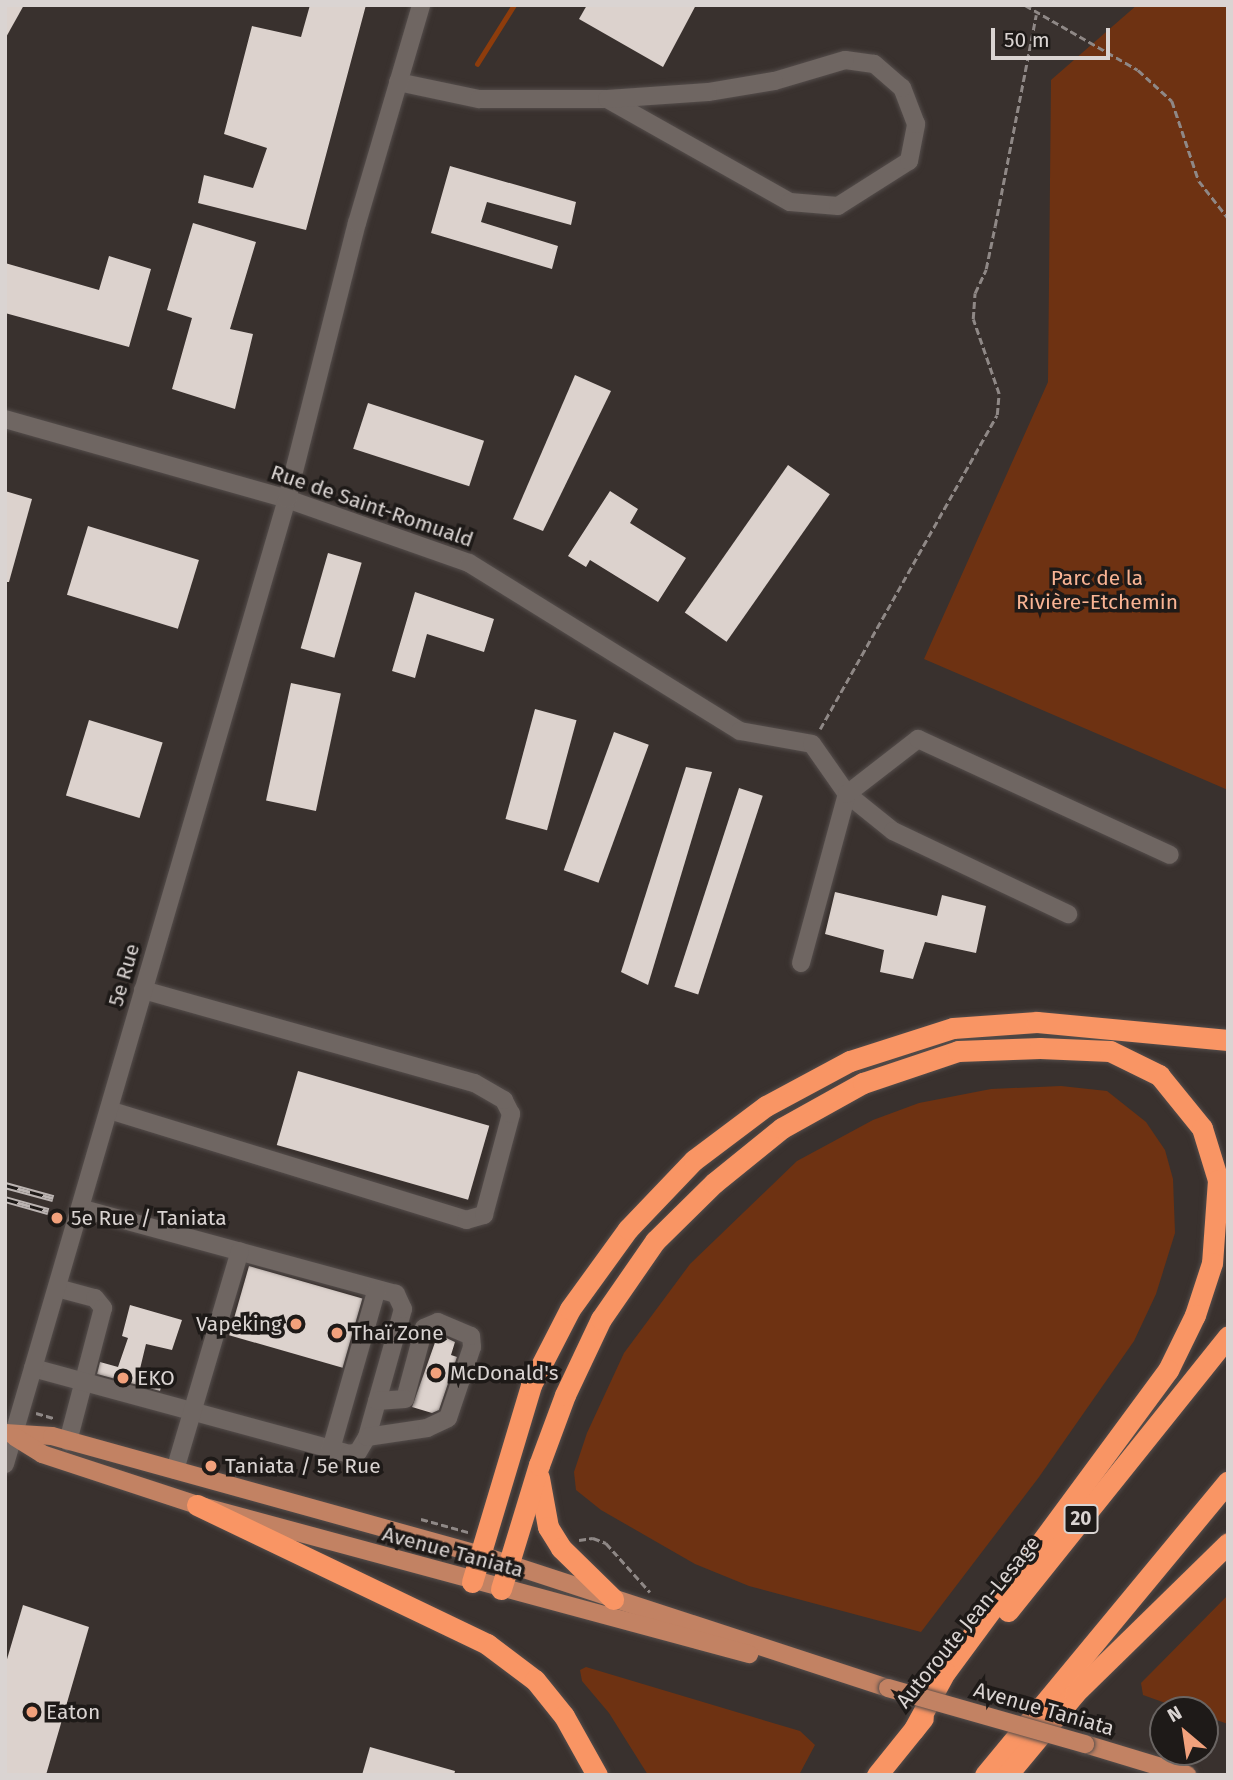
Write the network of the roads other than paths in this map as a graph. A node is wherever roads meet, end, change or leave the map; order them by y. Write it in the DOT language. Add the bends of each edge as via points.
graph roads {
  1 [pos="421,5"];
  2 [pos="398,82"];
  3 [pos="607,99"];
  4 [pos="5,419"];
  5 [pos="287,499"];
  6 [pos="846,794"];
  7 [pos="1170,855"];
  8 [pos="1068,914"];
  9 [pos="802,963"];
  10 [pos="144,990"];
  11 [pos="1228,1040"];
  12 [pos="108,1110"];
  13 [pos="80,1208"];
  14 [pos="240,1251"];
  15 [pos="57,1288"];
  16 [pos="377,1289"];
  17 [pos="1228,1336"];
  18 [pos="33,1368"];
  19 [pos="83,1382"];
  20 [pos="377,1401"];
  21 [pos="192,1412"];
  22 [pos="70,1432"];
  23 [pos="9,1434"];
  24 [pos="367,1437"];
  25 [pos="331,1449"];
  26 [pos="5,1464"];
  27 [pos="539,1465"];
  28 [pos="176,1470"];
  29 [pos="1228,1481"];
  30 [pos="197,1505"];
  31 [pos="1228,1543"];
  32 [pos="483,1546"];
  33 [pos="508,1565"];
  34 [pos="472,1582"];
  35 [pos="501,1590"];
  36 [pos="613,1599"];
  37 [pos="888,1688"];
  38 [pos="914,1729"];
  39 [pos="597,1775"];
  40 [pos="877,1775"];
  41 [pos="985,1775"];
  42 [pos="1007,1775"];
  43 [pos="1187,1775"];
  1 -- 2 [label="street, 5e Rue"];
  2 -- 3 [label="street" via="479,99"];
  2 -- 5 [label="street, 5e Rue"];
  3 -- 3 [label="street" via="790,202 838,206 909,161 916,124 902,88 874,64 845,60 774,81 708,92"];
  4 -- 5 [label="street, Rue de Saint-Romuald"];
  5 -- 6 [label="street, Rue de Saint-Romuald" via="469,563 740,731 812,744"];
  5 -- 10 [label="street, 5e Rue"];
  6 -- 7 [label="street" via="918,739"];
  6 -- 8 [label="street" via="893,831"];
  6 -- 9 [label="street"];
  10 -- 12 [label="street, 5e Rue"];
  10 -- 12 [label="street" via="474,1083 504,1100 511,1114 484,1215 466,1220"];
  11 -- 32 [label="highway" via="1037,1021 953,1028 850,1061 766,1106 694,1160 628,1229 570,1309 531,1385"];
  12 -- 13 [label="street, 5e Rue"];
  13 -- 14 [label="street"];
  13 -- 15 [label="street, 5e Rue"];
  14 -- 16 [label="street"];
  14 -- 21 [label="street"];
  15 -- 18 [label="street, 5e Rue"];
  15 -- 19 [label="street" via="102,1301"];
  16 -- 20 [label="street" via="396,1294 403,1309"];
  16 -- 25 [label="street"];
  17 -- 38 [label="highway, Autoroute Jean-Lesage / 20"];
  18 -- 19 [label="street"];
  18 -- 23 [label="street, 5e Rue"];
  19 -- 21 [label="street"];
  19 -- 22 [label="street"];
  20 -- 24 [label="street"];
  20 -- 24 [label="street" via="405,1399 424,1328 438,1322 471,1336 472,1347 448,1418 427,1428"];
  21 -- 25 [label="street"];
  21 -- 28 [label="street"];
  22 -- 23 [label="main road, Avenue Taniata"];
  22 -- 28 [label="main road, Avenue Taniata"];
  23 -- 26 [label="street, 5e Rue"];
  23 -- 30 [label="main road, Avenue Taniata" via="42,1454"];
  24 -- 25 [label="street" via="358,1452"];
  27 -- 33 [label="highway"];
  27 -- 36 [label="highway" via="539,1498 548,1527 561,1548"];
  27 -- 38 [label="highway" via="601,1319 655,1241 714,1183 782,1128 863,1083 958,1051 1110,1051 1159,1075 1202,1128 1218,1181 1213,1263 1195,1315 1168,1370 1131,1425 945,1672"];
  28 -- 32 [label="main road, Avenue Taniata"];
  29 -- 41 [label="highway"];
  30 -- 34 [label="main road, Avenue Taniata"];
  30 -- 39 [label="highway" via="487,1644 535,1680 564,1716"];
  31 -- 42 [label="highway" via="1075,1693"];
  32 -- 33 [label="main road, Avenue Taniata"];
  32 -- 34 [label="highway"];
  33 -- 35 [label="highway"];
  33 -- 36 [label="main road, Avenue Taniata"];
  34 -- 35 [label="main road, Avenue Taniata"];
  35 -- 37 [label="main road, Avenue Taniata"];
  36 -- 37 [label="main road, Avenue Taniata"];
  37 -- 43 [label="main road, Avenue Taniata, bridge"];
  38 -- 40 [label="highway, Autoroute Jean-Lesage / 20"];
}
